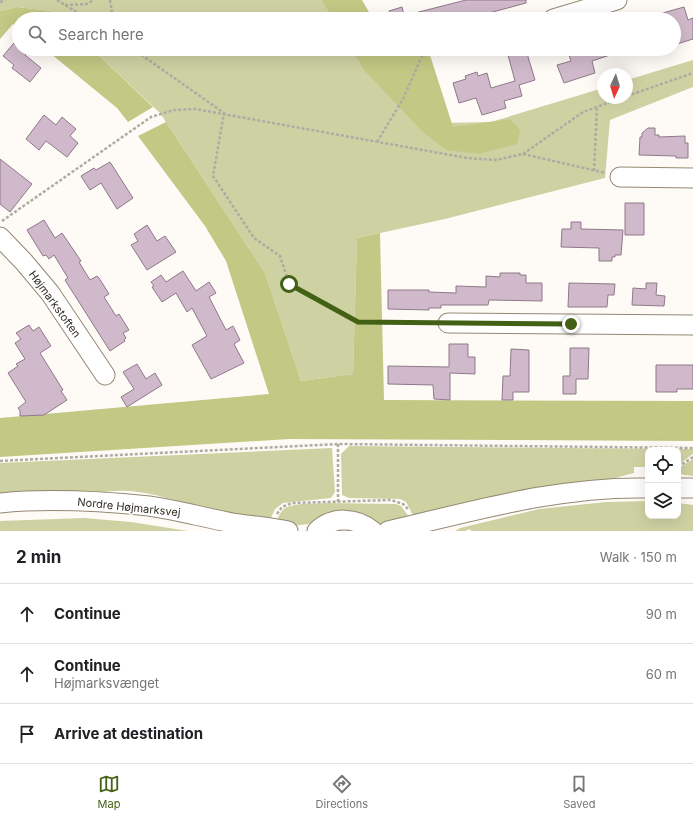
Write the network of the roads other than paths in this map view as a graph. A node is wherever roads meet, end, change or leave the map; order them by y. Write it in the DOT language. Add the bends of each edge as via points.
graph roads {
  1 [pos="618,0"];
  2 [pos="576,12"];
  3 [pos="620,177"];
  4 [pos="693,178"];
  5 [pos="0,237"];
  6 [pos="448,323"];
  7 [pos="693,325"];
  8 [pos="105,375"];
  9 [pos="645,488"];
  10 [pos="681,488"];
  11 [pos="693,488"];
  12 [pos="0,503"];
  13 [pos="471,512"];
  14 [pos="241,527"];
  15 [pos="288,531"];
  16 [pos="316,531"];
  17 [pos="372,531"];
  18 [pos="388,531"];
  19 [pos="430,531"];
  1 -- 2 [label="street"];
  3 -- 4 [label="street"];
  5 -- 8 [label="street, Højmarkstoften" via="50,293"];
  6 -- 7 [label="street"];
  9 -- 13 [label="street" via="589,490 547,495"];
  10 -- 11 [label="street"];
  12 -- 14 [label="street, Nordre Højmarksvej" via="100,502 150,506 194,514"];
  13 -- 18 [label="street"];
  13 -- 19 [label="street"];
  14 -- 15 [label="street, Nordre Højmarksvej"];
  16 -- 17 [label="street" via="329,523 349,520 367,526"];
}
